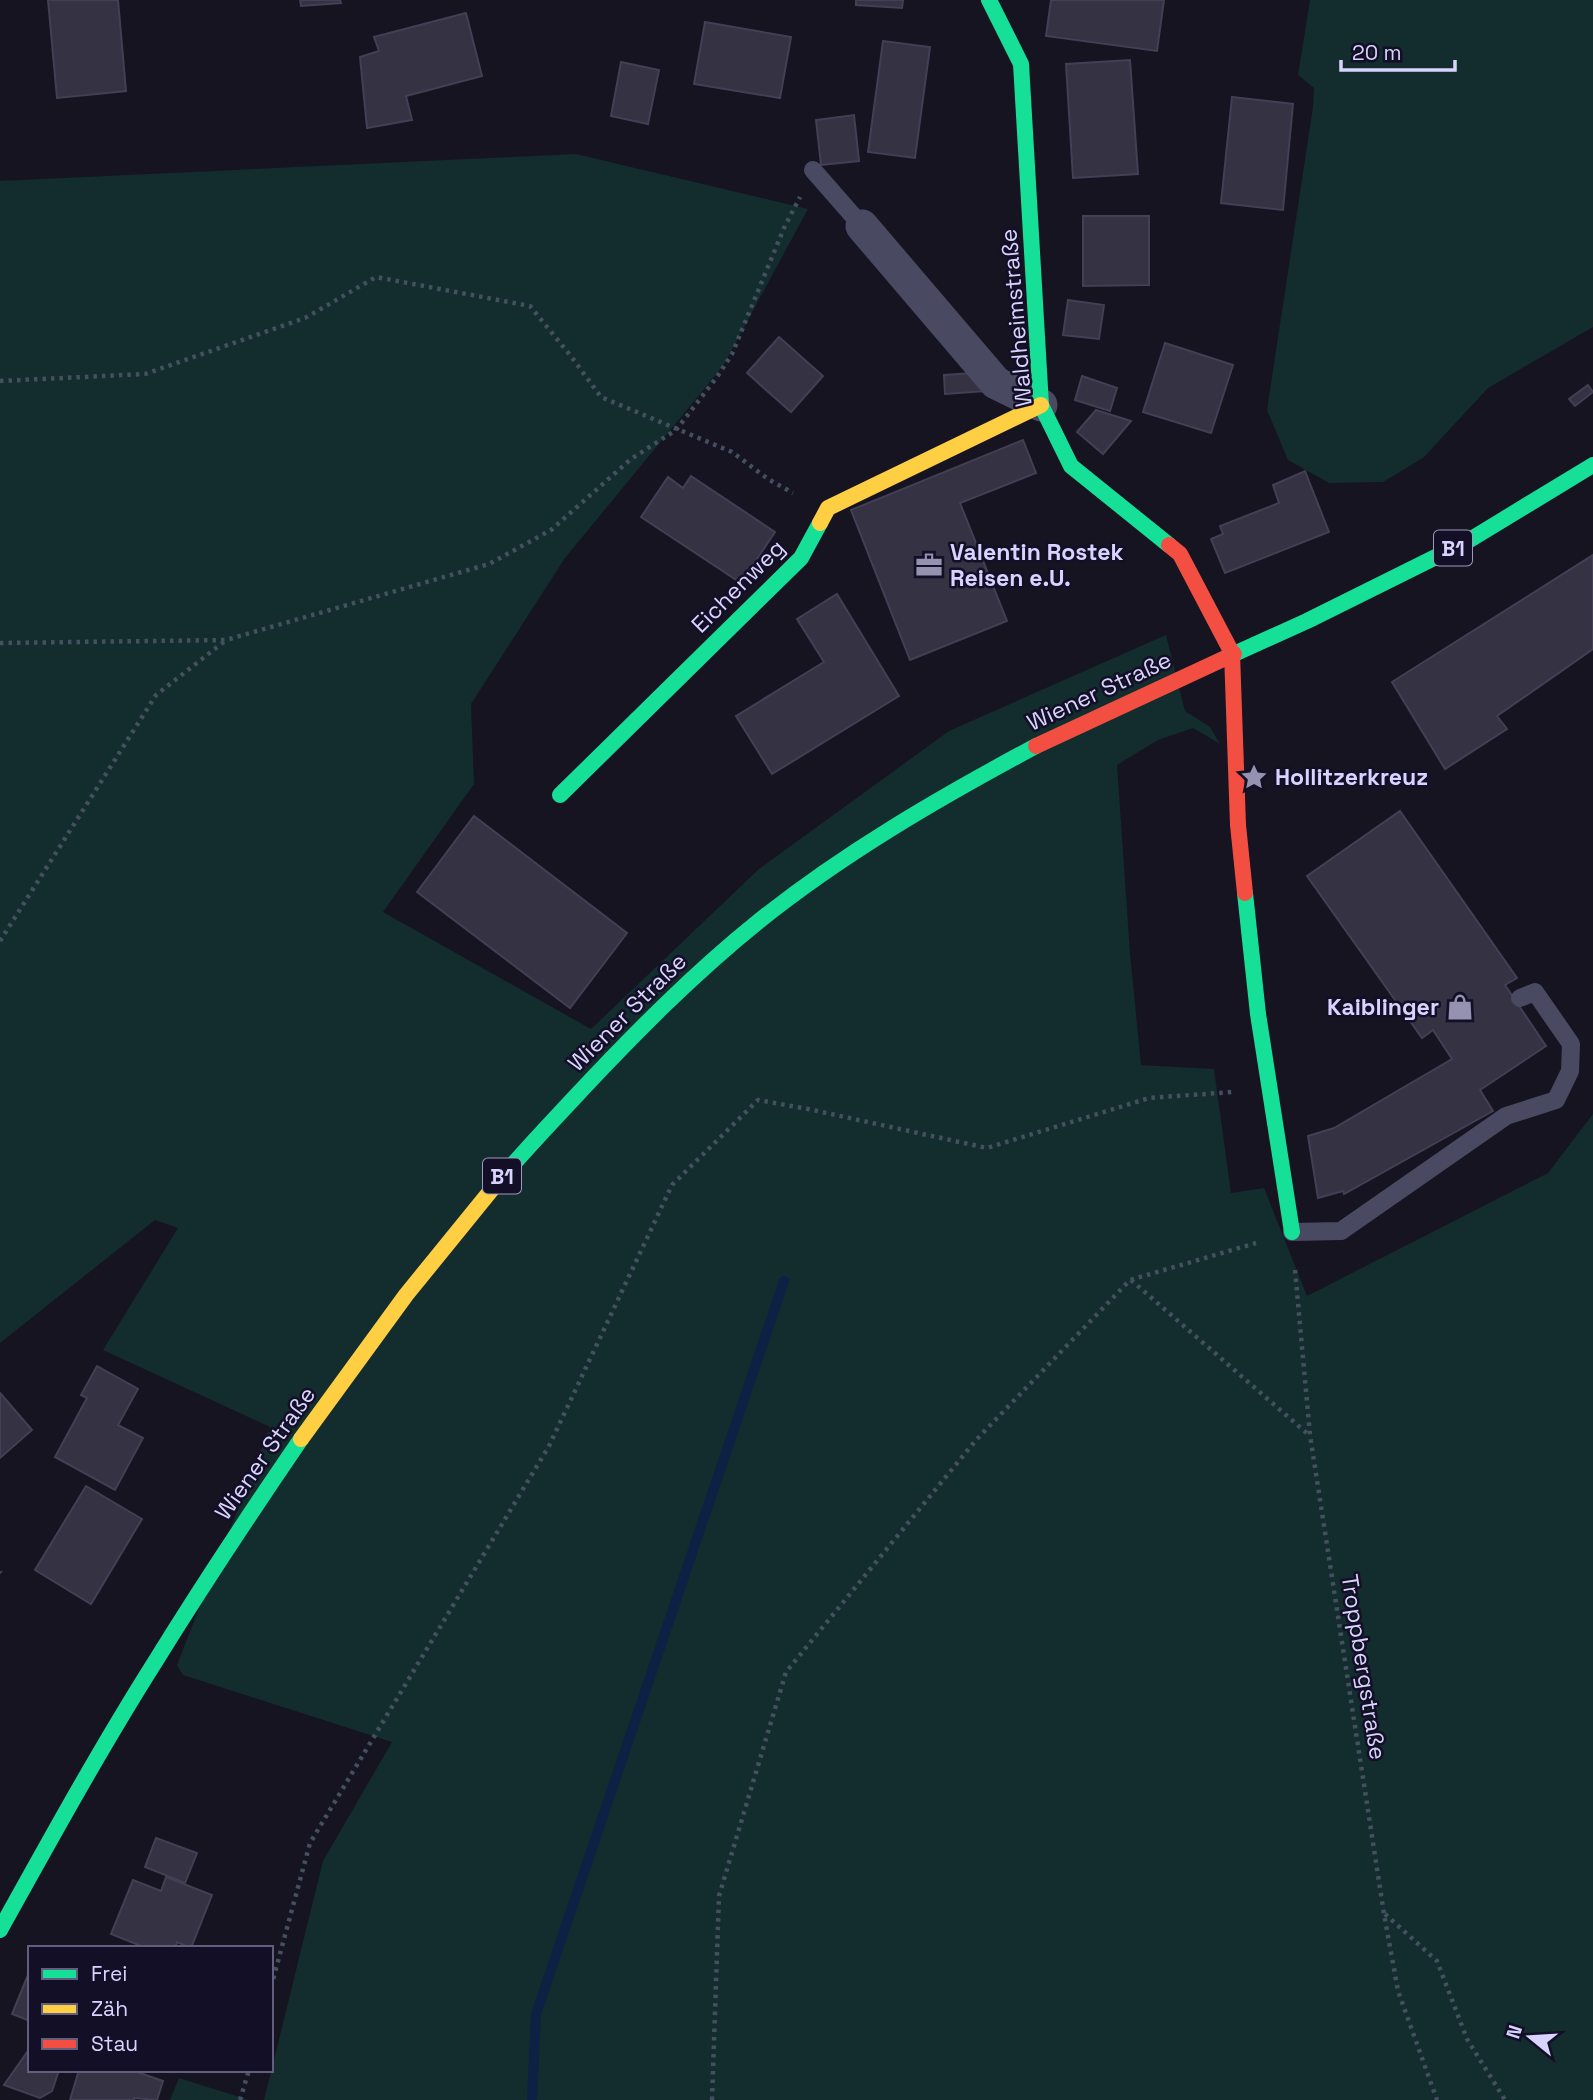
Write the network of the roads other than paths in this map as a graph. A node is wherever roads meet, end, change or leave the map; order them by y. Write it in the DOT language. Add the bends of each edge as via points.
graph roads {
  1 [pos="989,0"];
  2 [pos="813,170"];
  3 [pos="862,226"];
  4 [pos="1041,405"];
  5 [pos="1593,464"];
  6 [pos="1232,653"];
  7 [pos="560,795"];
  8 [pos="1520,998"];
  9 [pos="1292,1232"];
  10 [pos="0,1930"];
  1 -- 4 [label="main road, Waldheimstraße" via="1021,64"];
  2 -- 3 [label="lane"];
  3 -- 4 [label="street" via="996,383"];
  4 -- 6 [label="main road, Waldheimstraße" via="1071,466 1180,554"];
  4 -- 7 [label="main road, Eichenweg" via="828,508 801,558"];
  5 -- 6 [label="main road, Wiener Straße / B1" via="1468,541"];
  6 -- 9 [label="main road" via="1238,825 1258,1014"];
  6 -- 10 [label="main road, Wiener Straße / B1" via="1003,762 879,836 760,920 612,1057 465,1220 307,1429 154,1663"];
  8 -- 9 [label="lane" via="1535,992 1571,1044 1570,1072 1556,1100 1506,1116 1341,1231"];
}
